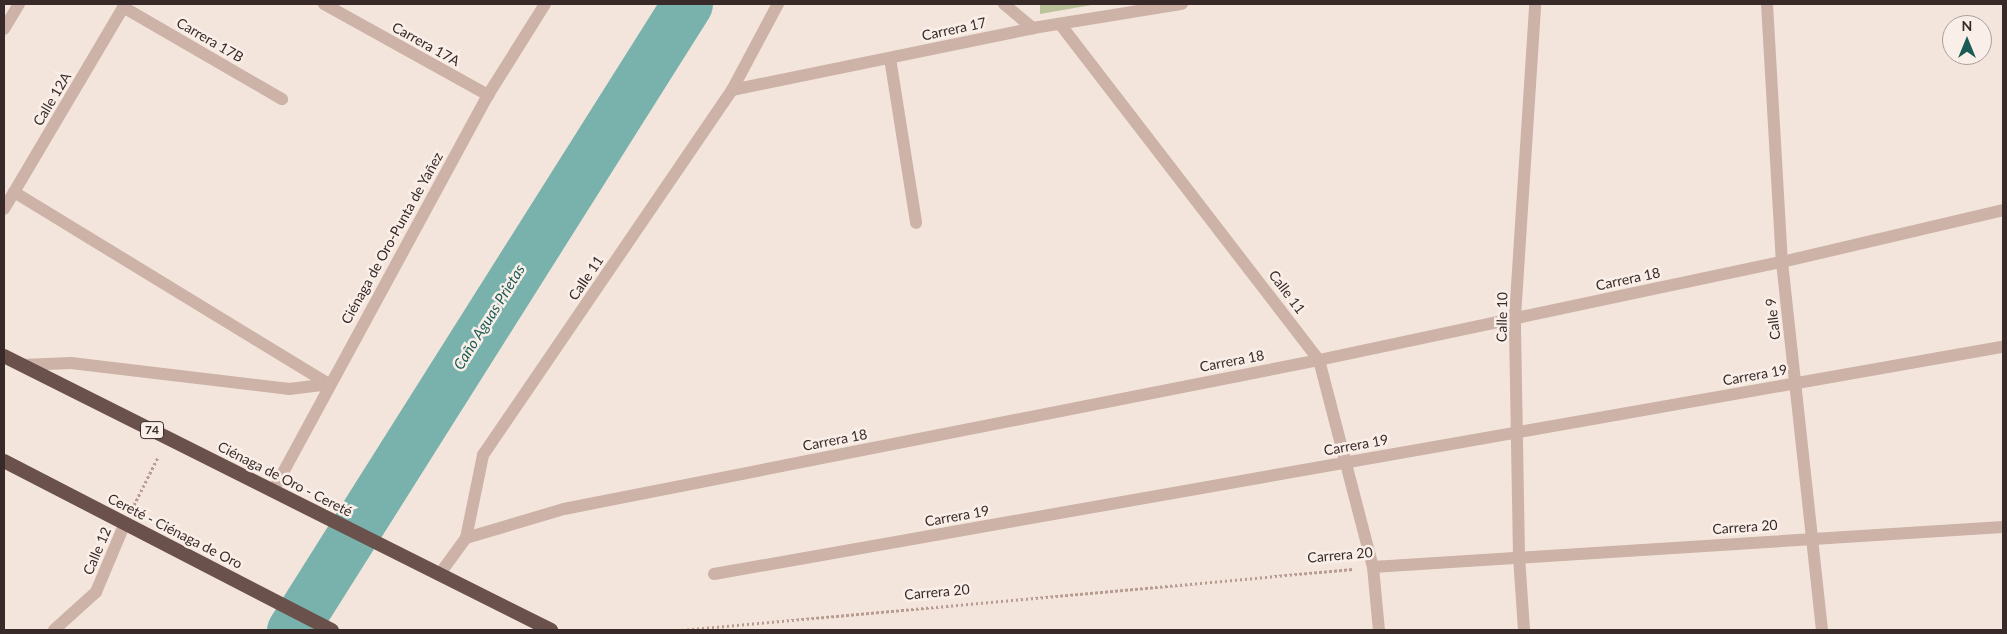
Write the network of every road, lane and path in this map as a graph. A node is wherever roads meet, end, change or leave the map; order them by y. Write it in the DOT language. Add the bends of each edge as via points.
graph roads {
  1 [pos="19,4"];
  2 [pos="324,4"];
  3 [pos="545,4"];
  4 [pos="778,4"];
  5 [pos="1004,4"];
  6 [pos="1182,4"];
  7 [pos="1535,4"];
  8 [pos="1767,4"];
  9 [pos="124,5"];
  10 [pos="1060,24"];
  11 [pos="1033,28"];
  12 [pos="4,29"];
  13 [pos="890,58"];
  14 [pos="732,90"];
  15 [pos="488,95"];
  16 [pos="282,99"];
  17 [pos="14,192"];
  18 [pos="4,209"];
  19 [pos="2003,210"];
  20 [pos="916,223"];
  21 [pos="1782,262"];
  22 [pos="1515,317"];
  23 [pos="2003,347"];
  24 [pos="4,356"];
  25 [pos="1319,360"];
  26 [pos="22,365"];
  27 [pos="1796,383"];
  28 [pos="328,384"];
  29 [pos="1519,432"];
  30 [pos="167,438"];
  31 [pos="4,461"];
  32 [pos="1348,462"];
  33 [pos="273,491"];
  34 [pos="125,524"];
  35 [pos="2003,527"];
  36 [pos="466,538"];
  37 [pos="1813,538"];
  38 [pos="1519,556"];
  39 [pos="1373,567"];
  40 [pos="714,574"];
  41 [pos="440,575"];
  42 [pos="54,630"];
  43 [pos="332,630"];
  44 [pos="551,630"];
  45 [pos="682,630"];
  46 [pos="1379,630"];
  47 [pos="1524,630"];
  48 [pos="1822,630"];
  1 -- 12 [label="street"];
  2 -- 15 [label="street, Carrera 17A"];
  3 -- 15 [label="street, Ciénaga de Oro-Punta de Yañez"];
  4 -- 14 [label="street, Calle 11"];
  5 -- 11 [label="street"];
  6 -- 10 [label="street, Carrera 17"];
  7 -- 22 [label="street, Calle 10"];
  8 -- 21 [label="street, Calle 9"];
  9 -- 16 [label="street, Carrera 17B"];
  9 -- 17 [label="street, Calle 12A"];
  10 -- 11 [label="street, Carrera 17"];
  10 -- 25 [label="street, Calle 11"];
  11 -- 13 [label="street, Carrera 17"];
  13 -- 14 [label="street, Carrera 17"];
  13 -- 20 [label="street"];
  14 -- 36 [label="street, Calle 11" via="484,455"];
  15 -- 28 [label="street, Ciénaga de Oro-Punta de Yañez"];
  17 -- 18 [label="street, Calle 12A"];
  17 -- 28 [label="street"];
  19 -- 21 [label="street, Carrera 18"];
  21 -- 22 [label="street, Carrera 18"];
  21 -- 27 [label="street, Calle 9"];
  22 -- 25 [label="street, Carrera 18"];
  22 -- 29 [label="street, Calle 10"];
  23 -- 27 [label="street, Carrera 19"];
  24 -- 26 [label="highway, Ciénaga de Oro - Cereté / 74"];
  25 -- 32 [label="street, Calle 11"];
  25 -- 36 [label="street, Carrera 18" via="564,509"];
  26 -- 28 [label="street" via="71,363 289,388"];
  26 -- 30 [label="highway, Ciénaga de Oro - Cereté / 74"];
  27 -- 29 [label="street, Carrera 19"];
  27 -- 37 [label="street, Calle 9"];
  28 -- 33 [label="street, Ciénaga de Oro-Punta de Yañez"];
  29 -- 32 [label="street, Carrera 19"];
  29 -- 38 [label="street, Calle 10"];
  30 -- 33 [label="highway, Ciénaga de Oro - Cereté / 74"];
  30 -- 34 [label="path"];
  31 -- 34 [label="highway, Cereté - Ciénaga de Oro"];
  32 -- 39 [label="street, Calle 11"];
  32 -- 40 [label="street, Carrera 19"];
  33 -- 41 [label="highway, Ciénaga de Oro - Cereté / 74"];
  34 -- 42 [label="street, Calle 12" via="96,592"];
  34 -- 43 [label="highway, Cereté - Ciénaga de Oro"];
  35 -- 37 [label="street, Carrera 20"];
  36 -- 41 [label="street, Calle 11"];
  37 -- 38 [label="street, Carrera 20"];
  37 -- 48 [label="street, Calle 9"];
  38 -- 39 [label="street, Carrera 20"];
  38 -- 47 [label="street, Calle 10"];
  39 -- 45 [label="path, Carrera 20"];
  39 -- 46 [label="street, Calle 11"];
  41 -- 44 [label="highway, Ciénaga de Oro - Cereté / 74"];
}
